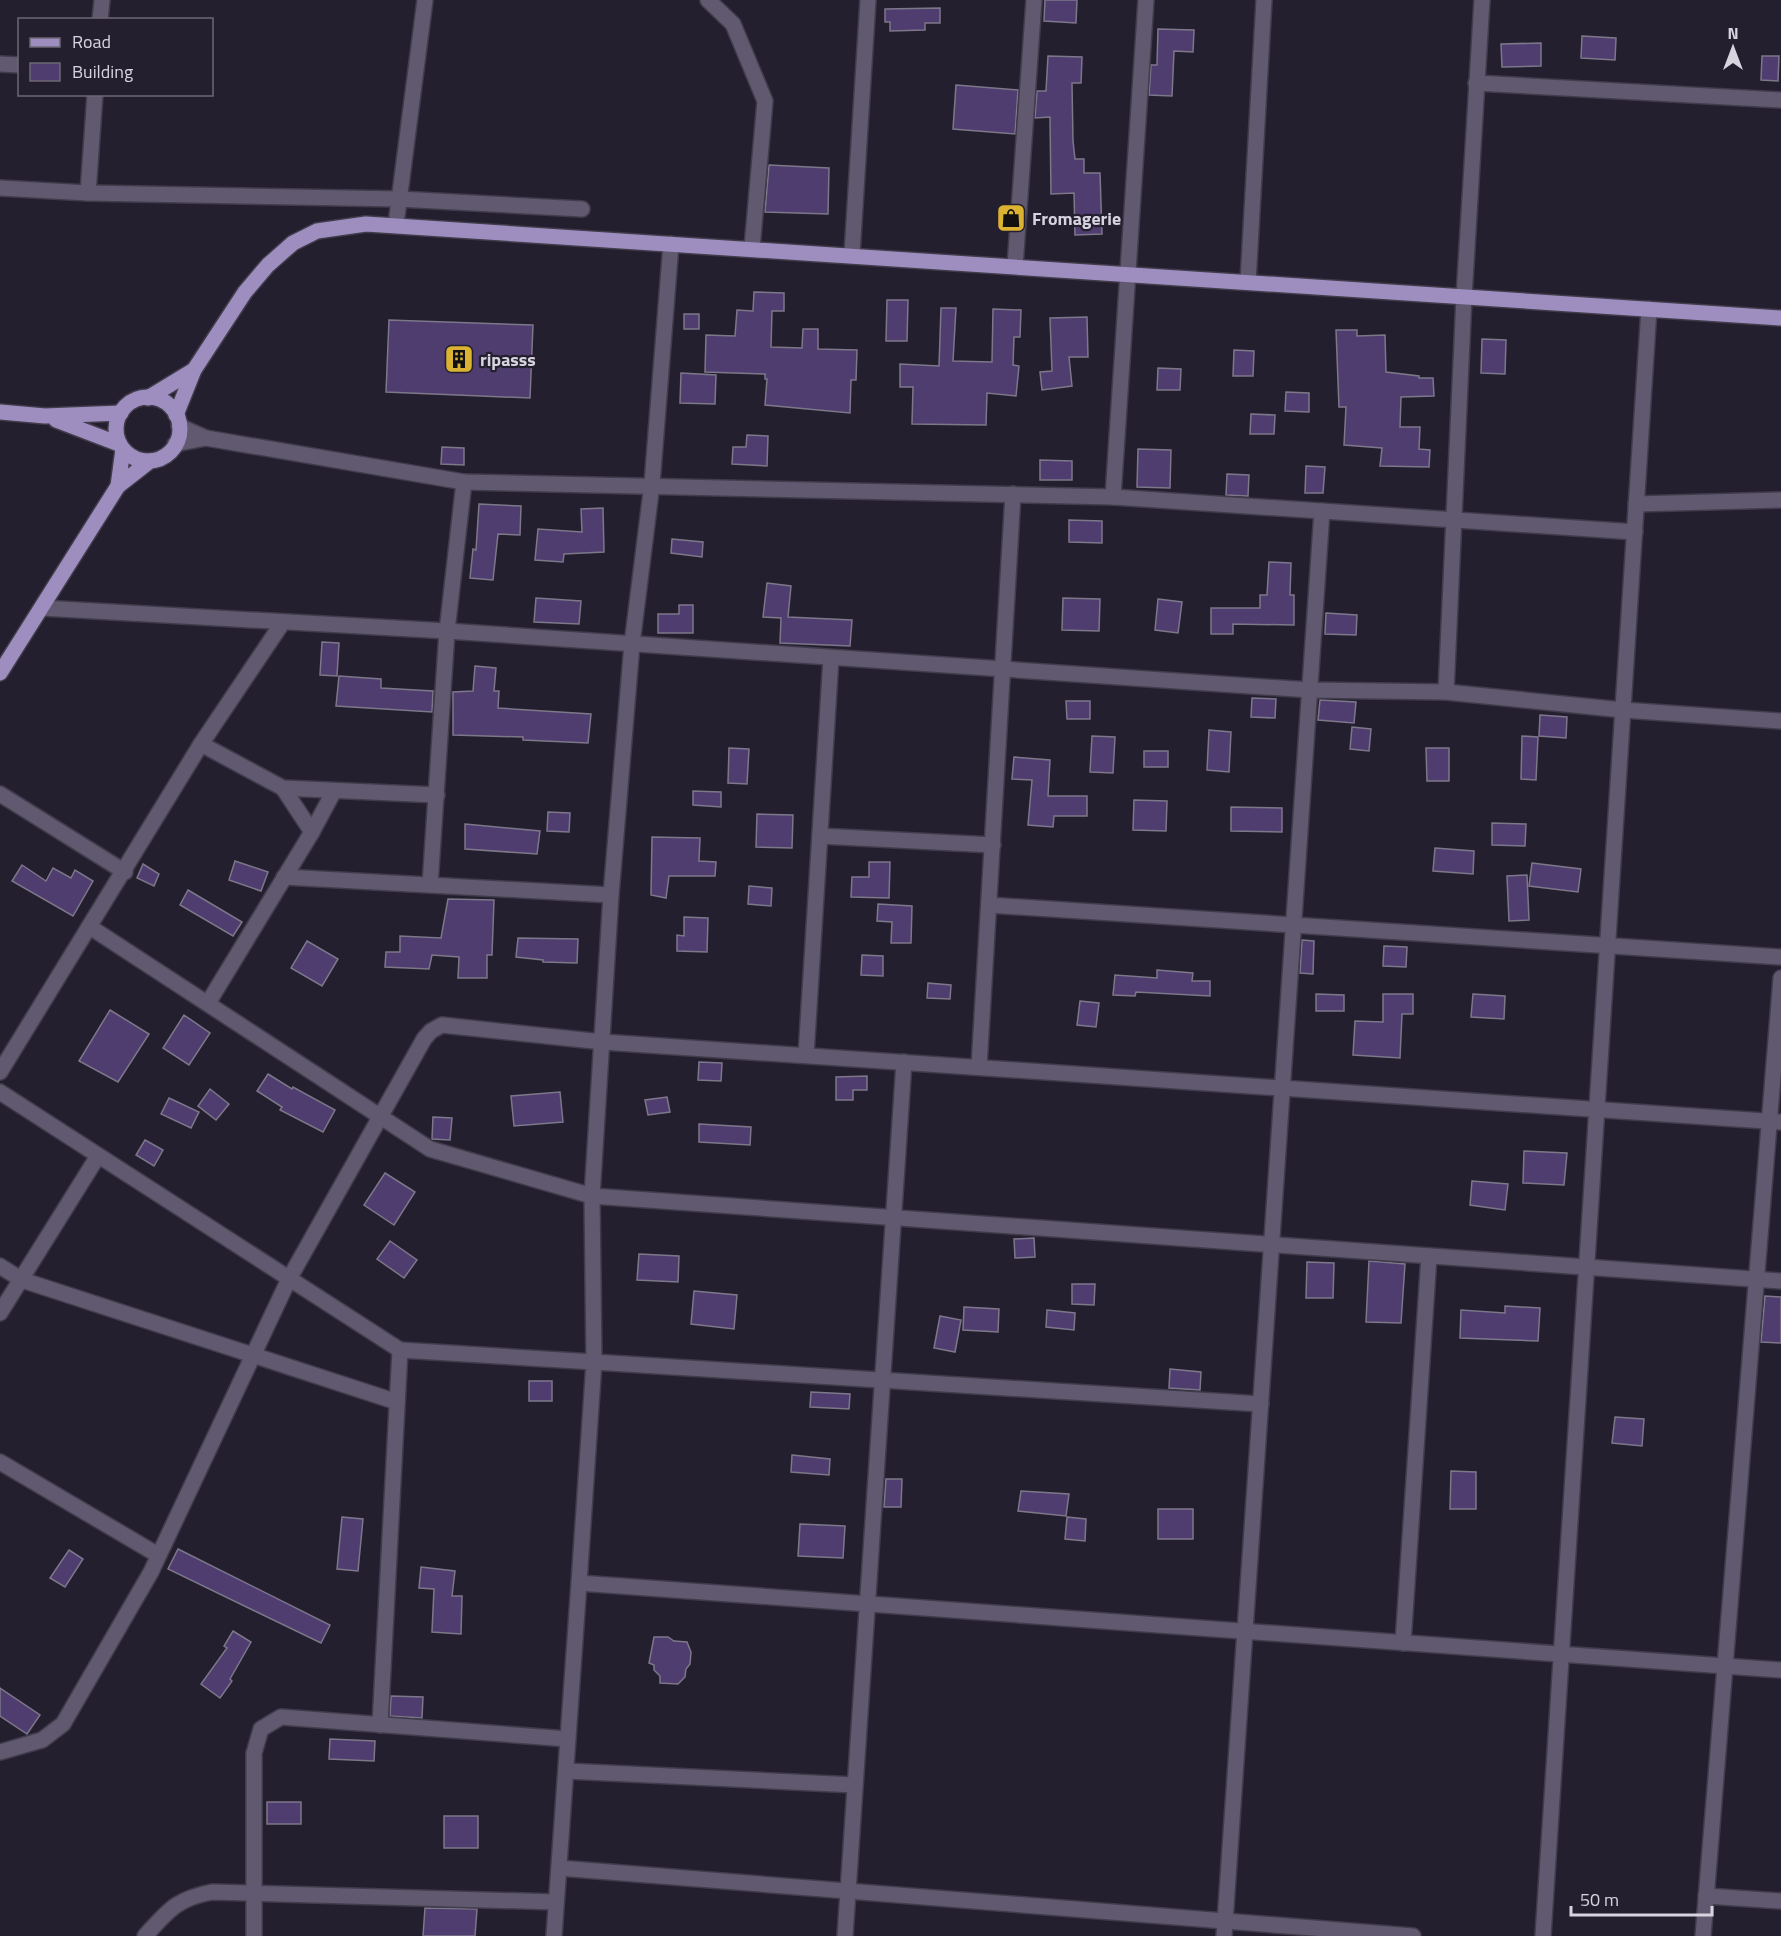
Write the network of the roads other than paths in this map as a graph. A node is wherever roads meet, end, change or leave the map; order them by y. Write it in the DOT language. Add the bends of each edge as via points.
graph roads {
  1 [pos="102,0"];
  2 [pos="425,0"];
  3 [pos="708,0"];
  4 [pos="868,0"];
  5 [pos="1034,0"];
  6 [pos="1146,0"];
  7 [pos="1264,0"];
  8 [pos="1482,0"];
  9 [pos="100,18"];
  10 [pos="0,64"];
  11 [pos="18,65"];
  12 [pos="1476,83"];
  13 [pos="95,96"];
  14 [pos="1781,100"];
  15 [pos="0,188"];
  16 [pos="88,193"];
  17 [pos="399,199"];
  18 [pos="582,209"];
  19 [pos="396,224"];
  20 [pos="671,244"];
  21 [pos="752,248"];
  22 [pos="852,254"];
  23 [pos="1016,266"];
  24 [pos="1128,274"];
  25 [pos="1248,282"];
  26 [pos="1464,297"];
  27 [pos="1649,309"];
  28 [pos="1781,318"];
  29 [pos="194,370"];
  30 [pos="148,398"];
  31 [pos="0,412"];
  32 [pos="121,412"];
  33 [pos="45,416"];
  34 [pos="178,420"];
  35 [pos="206,438"];
  36 [pos="175,444"];
  37 [pos="121,446"];
  38 [pos="150,461"];
  39 [pos="464,482"];
  40 [pos="652,484"];
  41 [pos="118,486"];
  42 [pos="1013,494"];
  43 [pos="1113,496"];
  44 [pos="1781,500"];
  45 [pos="1636,504"];
  46 [pos="1322,510"];
  47 [pos="1454,520"];
  48 [pos="1635,532"];
  49 [pos="42,608"];
  50 [pos="284,622"];
  51 [pos="447,632"];
  52 [pos="632,644"];
  53 [pos="831,658"];
  54 [pos="1004,669"];
  55 [pos="0,673"];
  56 [pos="1310,690"];
  57 [pos="1446,692"];
  58 [pos="1623,710"];
  59 [pos="1781,721"];
  60 [pos="201,744"];
  61 [pos="282,788"];
  62 [pos="334,791"];
  63 [pos="0,794"];
  64 [pos="437,795"];
  65 [pos="312,832"];
  66 [pos="820,836"];
  67 [pos="993,845"];
  68 [pos="125,872"];
  69 [pos="284,877"];
  70 [pos="430,885"];
  71 [pos="611,895"];
  72 [pos="989,905"];
  73 [pos="1294,925"];
  74 [pos="90,927"];
  75 [pos="1608,946"];
  76 [pos="1781,957"];
  77 [pos="1781,978"];
  78 [pos="208,1003"];
  79 [pos="603,1042"];
  80 [pos="806,1055"];
  81 [pos="904,1062"];
  82 [pos="979,1067"];
  83 [pos="0,1072"];
  84 [pos="1282,1088"];
  85 [pos="0,1092"];
  86 [pos="1597,1109"];
  87 [pos="382,1117"];
  88 [pos="1775,1121"];
  89 [pos="98,1156"];
  90 [pos="592,1196"];
  91 [pos="894,1218"];
  92 [pos="1272,1245"];
  93 [pos="1428,1256"];
  94 [pos="0,1266"];
  95 [pos="1587,1268"];
  96 [pos="289,1279"];
  97 [pos="22,1280"];
  98 [pos="1756,1280"];
  99 [pos="1781,1281"];
  100 [pos="0,1313"];
  101 [pos="400,1350"];
  102 [pos="253,1355"];
  103 [pos="594,1362"];
  104 [pos="883,1381"];
  105 [pos="397,1402"];
  106 [pos="1261,1404"];
  107 [pos="0,1462"];
  108 [pos="158,1555"];
  109 [pos="579,1583"];
  110 [pos="868,1604"];
  111 [pos="1245,1631"];
  112 [pos="1403,1643"];
  113 [pos="1562,1654"];
  114 [pos="1725,1666"];
  115 [pos="1781,1671"];
  116 [pos="380,1725"];
  117 [pos="568,1739"];
  118 [pos="0,1752"];
  119 [pos="566,1771"];
  120 [pos="855,1785"];
  121 [pos="559,1868"];
  122 [pos="848,1891"];
  123 [pos="252,1892"];
  124 [pos="1706,1896"];
  125 [pos="1781,1901"];
  126 [pos="556,1902"];
  127 [pos="1225,1928"];
  128 [pos="145,1936"];
  129 [pos="254,1936"];
  130 [pos="554,1936"];
  131 [pos="845,1936"];
  132 [pos="1413,1936"];
  133 [pos="1543,1936"];
  134 [pos="1702,1936"];
  1 -- 9 [label="street"];
  2 -- 17 [label="street"];
  3 -- 21 [label="street" via="733,24 765,101"];
  4 -- 22 [label="street"];
  5 -- 23 [label="street"];
  6 -- 24 [label="street"];
  7 -- 25 [label="street"];
  8 -- 12 [label="street"];
  10 -- 11 [label="street"];
  12 -- 14 [label="street"];
  12 -- 26 [label="street"];
  13 -- 16 [label="street"];
  15 -- 16 [label="street"];
  16 -- 17 [label="street"];
  17 -- 18 [label="street"];
  17 -- 19 [label="street"];
  19 -- 20 [label="main road"];
  19 -- 29 [label="main road" via="343,226 317,231 293,243 244,292"];
  20 -- 21 [label="main road"];
  20 -- 40 [label="street"];
  21 -- 22 [label="main road"];
  22 -- 23 [label="main road"];
  23 -- 24 [label="main road"];
  24 -- 25 [label="main road"];
  24 -- 43 [label="street"];
  25 -- 26 [label="main road"];
  26 -- 27 [label="main road"];
  26 -- 47 [label="street"];
  27 -- 28 [label="main road"];
  27 -- 45 [label="street"];
  29 -- 30 [label="main road"];
  29 -- 34 [label="main road"];
  30 -- 32 [label="main road" via="132,402"];
  30 -- 34 [label="main road" via="164,402"];
  31 -- 33 [label="main road"];
  32 -- 33 [label="main road"];
  32 -- 37 [label="main road" via="116,425"];
  33 -- 37 [label="main road" via="79,426"];
  34 -- 35 [label="street"];
  34 -- 36 [label="main road"];
  35 -- 36 [label="street"];
  35 -- 39 [label="street"];
  36 -- 38 [label="main road" via="167,454"];
  37 -- 38 [label="main road" via="132,457"];
  37 -- 41 [label="main road"];
  38 -- 41 [label="main road"];
  39 -- 40 [label="street"];
  39 -- 51 [label="street"];
  40 -- 42 [label="street"];
  40 -- 52 [label="street"];
  41 -- 49 [label="main road"];
  42 -- 43 [label="street"];
  42 -- 54 [label="street"];
  43 -- 46 [label="street"];
  44 -- 45 [label="street"];
  45 -- 48 [label="street"];
  46 -- 47 [label="street"];
  46 -- 56 [label="street"];
  47 -- 48 [label="street"];
  47 -- 57 [label="street"];
  48 -- 58 [label="street"];
  49 -- 50 [label="street"];
  49 -- 55 [label="main road"];
  50 -- 51 [label="street"];
  50 -- 60 [label="street"];
  51 -- 52 [label="street"];
  51 -- 64 [label="street"];
  52 -- 53 [label="street"];
  52 -- 71 [label="street"];
  53 -- 54 [label="street"];
  53 -- 66 [label="street"];
  54 -- 56 [label="street"];
  54 -- 67 [label="street"];
  56 -- 57 [label="street"];
  56 -- 73 [label="street"];
  57 -- 58 [label="street"];
  58 -- 59 [label="street"];
  58 -- 75 [label="street"];
  60 -- 61 [label="street"];
  60 -- 68 [label="street"];
  61 -- 62 [label="street"];
  61 -- 65 [label="street"];
  62 -- 64 [label="street"];
  62 -- 65 [label="street"];
  63 -- 68 [label="street"];
  64 -- 70 [label="street"];
  65 -- 69 [label="street"];
  66 -- 67 [label="street"];
  66 -- 80 [label="street"];
  67 -- 72 [label="street"];
  68 -- 74 [label="street"];
  69 -- 70 [label="street"];
  69 -- 78 [label="street"];
  70 -- 71 [label="street"];
  71 -- 79 [label="street"];
  72 -- 73 [label="street"];
  72 -- 82 [label="street"];
  73 -- 75 [label="street"];
  73 -- 84 [label="street"];
  74 -- 78 [label="street"];
  74 -- 83 [label="street"];
  75 -- 76 [label="street"];
  75 -- 86 [label="street"];
  77 -- 88 [label="street"];
  78 -- 87 [label="street"];
  79 -- 80 [label="street"];
  79 -- 87 [label="street" via="442,1025 424,1040"];
  79 -- 90 [label="street"];
  80 -- 81 [label="street"];
  81 -- 82 [label="street"];
  81 -- 91 [label="street"];
  82 -- 84 [label="street"];
  84 -- 86 [label="street"];
  84 -- 92 [label="street"];
  85 -- 89 [label="street"];
  86 -- 88 [label="street"];
  86 -- 95 [label="street"];
  87 -- 90 [label="street" via="430,1149"];
  87 -- 96 [label="street"];
  88 -- 98 [label="street"];
  89 -- 96 [label="street"];
  89 -- 97 [label="street"];
  90 -- 91 [label="street"];
  90 -- 103 [label="street"];
  91 -- 92 [label="street"];
  91 -- 104 [label="street"];
  92 -- 93 [label="street"];
  92 -- 106 [label="street"];
  93 -- 95 [label="street"];
  93 -- 112 [label="street"];
  94 -- 97 [label="street"];
  95 -- 98 [label="street"];
  95 -- 113 [label="street"];
  96 -- 101 [label="street"];
  96 -- 102 [label="street"];
  97 -- 100 [label="street"];
  97 -- 102 [label="street"];
  98 -- 99 [label="street"];
  98 -- 114 [label="street"];
  101 -- 103 [label="street"];
  101 -- 105 [label="street"];
  102 -- 105 [label="street"];
  102 -- 108 [label="street"];
  103 -- 104 [label="street"];
  103 -- 109 [label="street"];
  104 -- 106 [label="street"];
  104 -- 110 [label="street"];
  105 -- 116 [label="street"];
  106 -- 111 [label="street"];
  107 -- 108 [label="street"];
  108 -- 118 [label="street" via="63,1724 42,1740"];
  109 -- 110 [label="street"];
  109 -- 117 [label="street"];
  110 -- 111 [label="street"];
  110 -- 120 [label="street"];
  111 -- 112 [label="street"];
  111 -- 127 [label="street"];
  112 -- 113 [label="street"];
  113 -- 114 [label="street"];
  113 -- 133 [label="street"];
  114 -- 115 [label="street"];
  114 -- 124 [label="street"];
  116 -- 117 [label="street"];
  116 -- 123 [label="street" via="281,1717 261,1729 254,1753"];
  117 -- 119 [label="street"];
  119 -- 120 [label="street"];
  119 -- 121 [label="street"];
  120 -- 122 [label="street"];
  121 -- 122 [label="street"];
  121 -- 126 [label="street"];
  122 -- 127 [label="street"];
  122 -- 131 [label="street"];
  123 -- 126 [label="street"];
  123 -- 128 [label="street" via="212,1892 188,1897"];
  123 -- 129 [label="street"];
  124 -- 125 [label="street"];
  124 -- 134 [label="street"];
  126 -- 130 [label="street"];
  127 -- 132 [label="street"];
}
